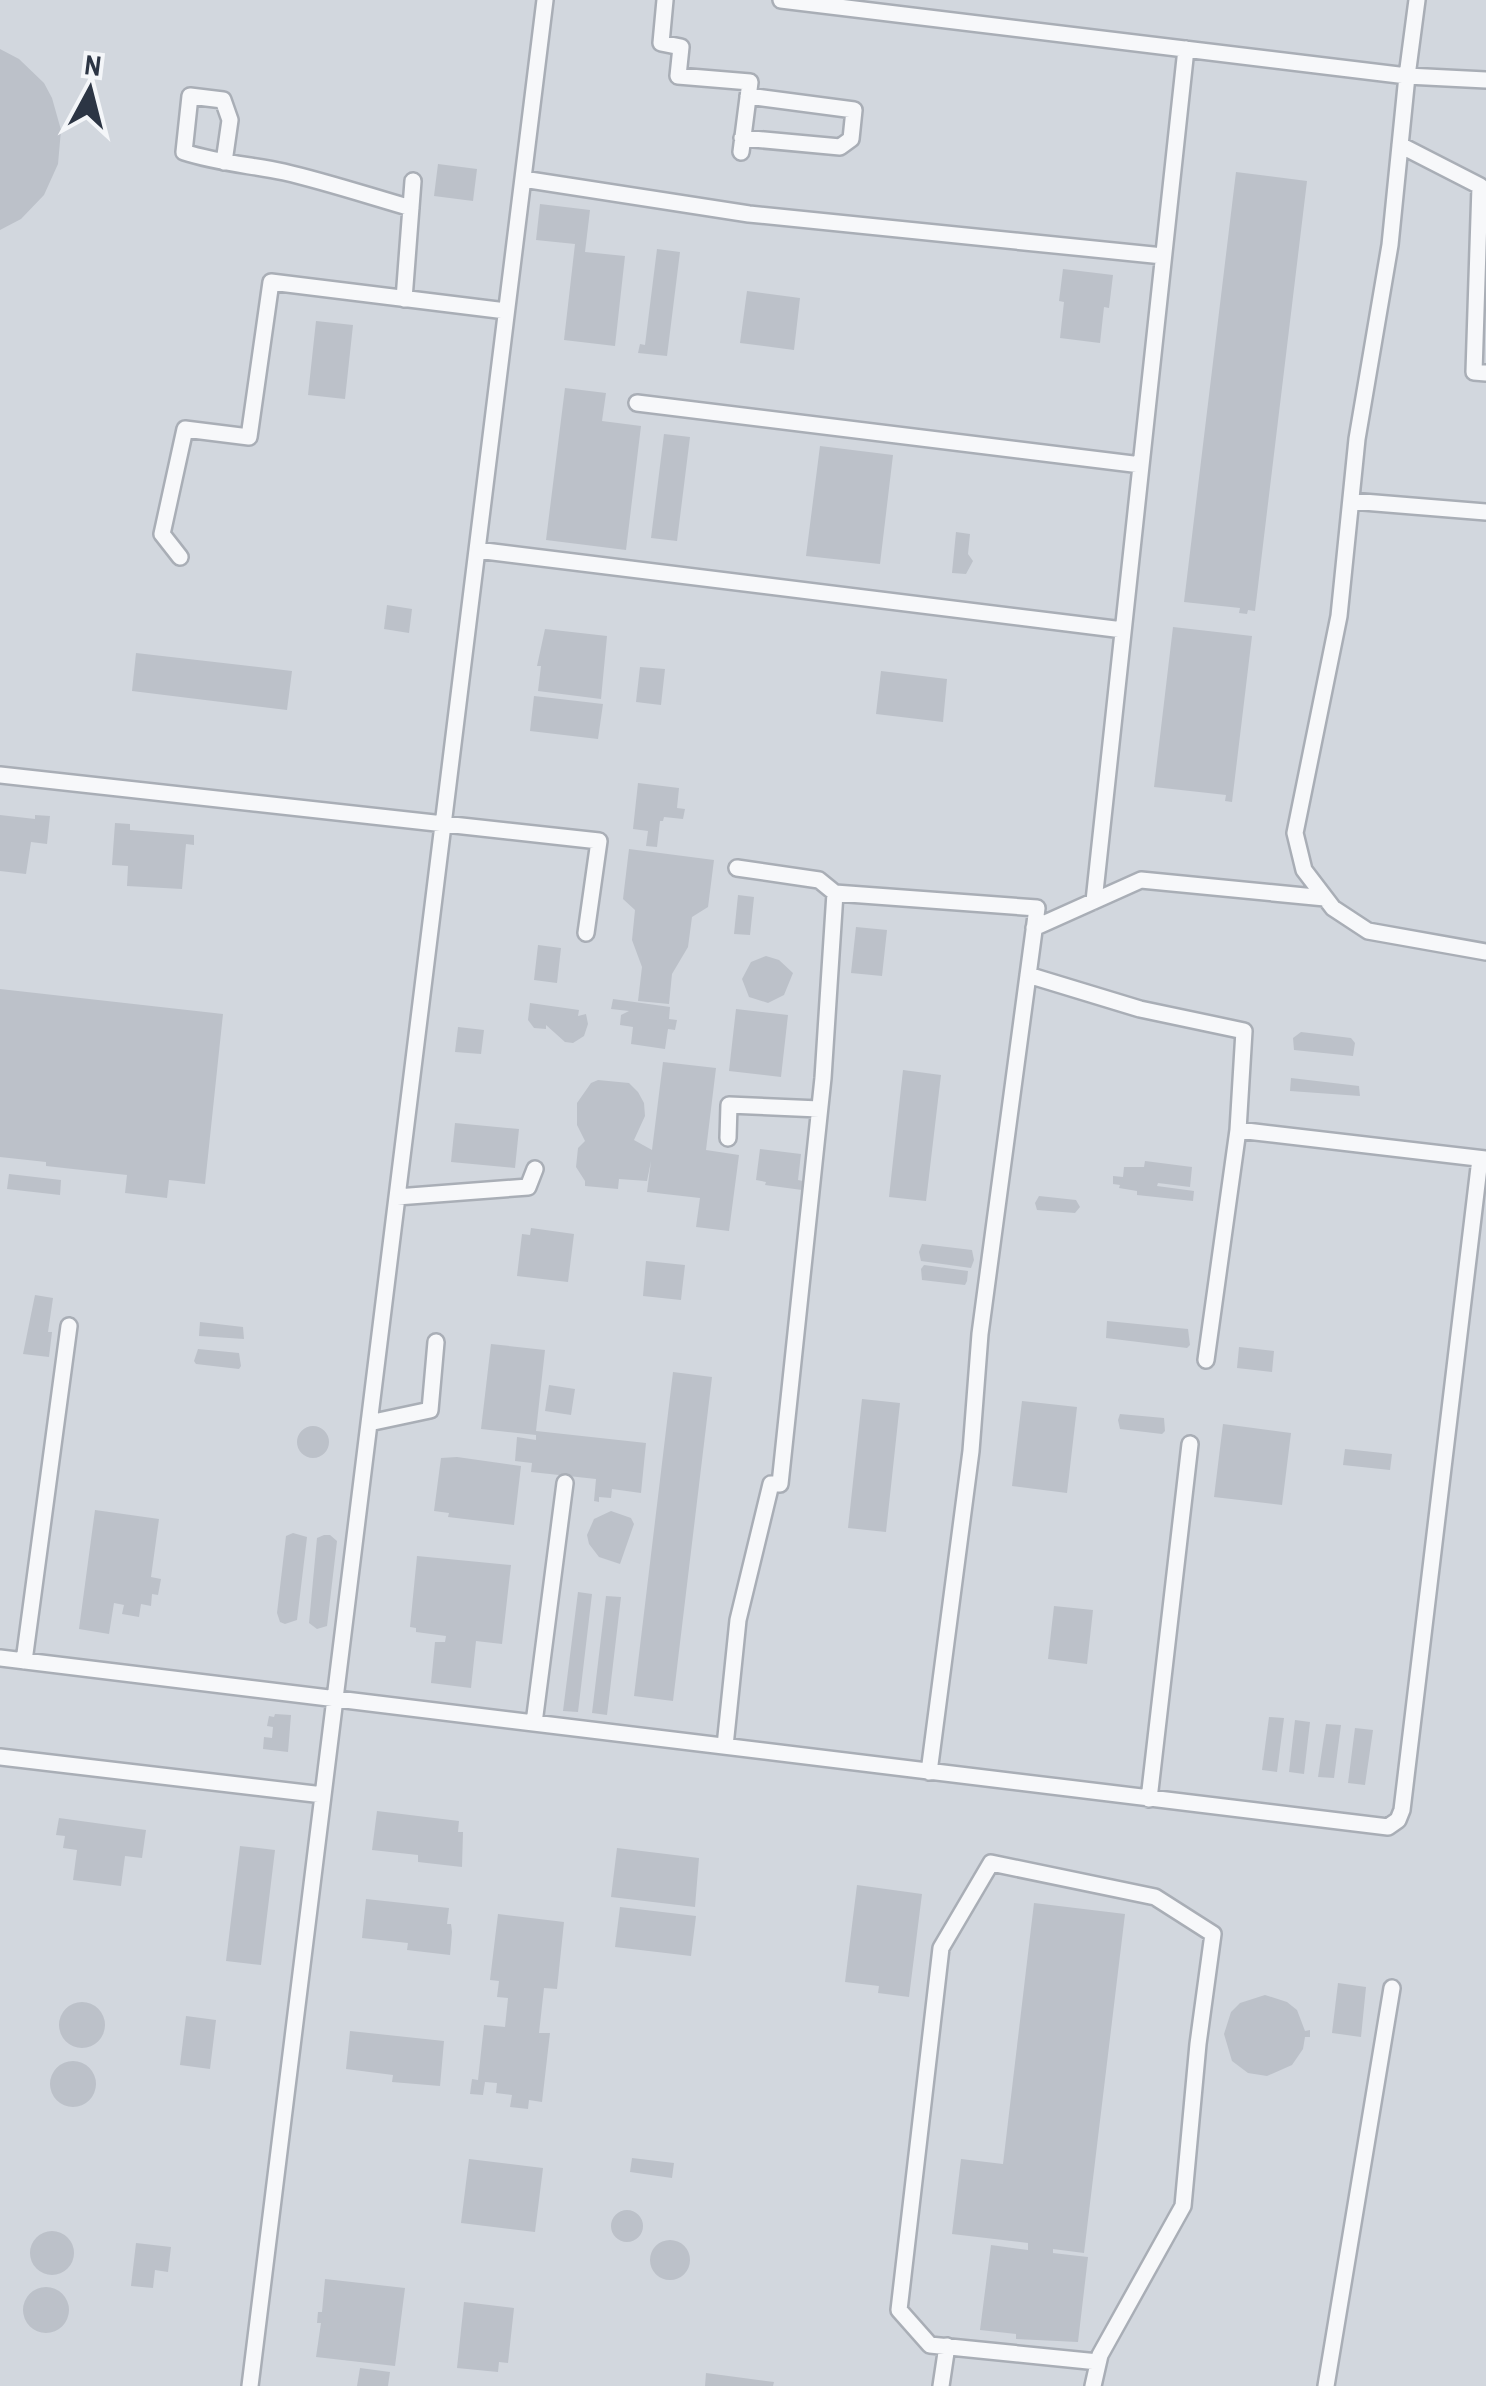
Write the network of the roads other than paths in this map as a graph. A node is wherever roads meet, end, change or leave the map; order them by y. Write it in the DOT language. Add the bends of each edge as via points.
graph roads {
  1 [pos="545,0"];
  2 [pos="665,0"];
  3 [pos="781,0"];
  4 [pos="1417,0"];
  5 [pos="1186,49"];
  6 [pos="1407,76"];
  7 [pos="1486,80"];
  8 [pos="748,96"];
  9 [pos="1400,145"];
  10 [pos="224,162"];
  11 [pos="523,179"];
  12 [pos="414,181"];
  13 [pos="412,208"];
  14 [pos="1164,256"];
  15 [pos="404,299"];
  16 [pos="506,311"];
  17 [pos="1486,373"];
  18 [pos="637,403"];
  19 [pos="1141,464"];
  20 [pos="1350,501"];
  21 [pos="1486,512"];
  22 [pos="477,550"];
  23 [pos="180,557"];
  24 [pos="1123,630"];
  25 [pos="0,775"];
  26 [pos="443,824"];
  27 [pos="737,868"];
  28 [pos="836,893"];
  29 [pos="1325,898"];
  30 [pos="1094,901"];
  31 [pos="1034,928"];
  32 [pos="586,933"];
  33 [pos="1486,952"];
  34 [pos="1028,975"];
  35 [pos="819,1109"];
  36 [pos="1238,1130"];
  37 [pos="728,1138"];
  38 [pos="1483,1159"];
  39 [pos="535,1168"];
  40 [pos="397,1197"];
  41 [pos="69,1326"];
  42 [pos="436,1342"];
  43 [pos="1206,1360"];
  44 [pos="369,1423"];
  45 [pos="1190,1444"];
  46 [pos="564,1483"];
  47 [pos="0,1658"];
  48 [pos="24,1661"];
  49 [pos="335,1698"];
  50 [pos="534,1723"];
  51 [pos="724,1746"];
  52 [pos="0,1757"];
  53 [pos="929,1772"];
  54 [pos="324,1795"];
  55 [pos="1149,1799"];
  56 [pos="1392,1988"];
  57 [pos="947,2346"];
  58 [pos="1098,2362"];
  59 [pos="250,2386"];
  60 [pos="941,2386"];
  61 [pos="1093,2386"];
  62 [pos="1326,2386"];
  1 -- 11 [label="lane"];
  2 -- 8 [label="lane" via="661,42 682,46 678,76 750,82"];
  3 -- 5 [label="lane"];
  4 -- 6 [label="lane"];
  5 -- 6 [label="lane"];
  5 -- 14 [label="lane"];
  6 -- 7 [label="lane"];
  6 -- 9 [label="lane"];
  8 -- 8 [label="lane" via="742,145 840,147 851,139 854,110"];
  9 -- 17 [label="lane" via="1480,186 1474,372"];
  9 -- 20 [label="lane"];
  10 -- 10 [label="lane" via="184,152 190,96 223,100 230,120"];
  10 -- 13 [label="lane"];
  11 -- 14 [label="lane" via="749,214"];
  11 -- 16 [label="lane"];
  12 -- 13 [label="lane"];
  13 -- 15 [label="lane"];
  14 -- 19 [label="lane"];
  15 -- 16 [label="lane"];
  15 -- 23 [label="lane" via="271,282 248,437 184,429 162,534"];
  16 -- 22 [label="lane"];
  18 -- 19 [label="lane"];
  19 -- 24 [label="lane"];
  20 -- 21 [label="lane"];
  20 -- 29 [label="lane" via="1338,616 1295,833 1304,870"];
  22 -- 24 [label="lane"];
  22 -- 26 [label="lane"];
  24 -- 30 [label="lane"];
  25 -- 26 [label="lane"];
  26 -- 32 [label="lane" via="599,841"];
  26 -- 40 [label="lane"];
  27 -- 28 [label="lane" via="819,880"];
  28 -- 31 [label="lane" via="1037,908"];
  28 -- 35 [label="lane"];
  29 -- 30 [label="lane" via="1141,880"];
  29 -- 33 [label="lane" via="1368,931"];
  30 -- 31 [label="lane"];
  31 -- 34 [label="lane"];
  34 -- 36 [label="lane" via="1140,1009 1244,1030"];
  34 -- 53 [label="lane"];
  35 -- 37 [label="lane" via="728,1105"];
  35 -- 51 [label="lane" via="780,1484 772,1484 738,1620"];
  36 -- 38 [label="lane"];
  36 -- 43 [label="lane"];
  38 -- 55 [label="lane" via="1398,1820 1376,1827"];
  39 -- 40 [label="lane" via="528,1187"];
  40 -- 44 [label="lane"];
  41 -- 48 [label="lane"];
  42 -- 44 [label="lane" via="430,1410"];
  44 -- 49 [label="lane"];
  45 -- 55 [label="lane"];
  46 -- 50 [label="lane"];
  47 -- 48 [label="lane"];
  48 -- 49 [label="lane"];
  49 -- 50 [label="lane"];
  49 -- 54 [label="lane"];
  50 -- 51 [label="lane"];
  51 -- 53 [label="lane"];
  52 -- 54 [label="lane"];
  53 -- 55 [label="lane"];
  54 -- 59 [label="lane"];
  56 -- 62 [label="lane"];
  57 -- 58 [label="lane"];
  57 -- 58 [label="lane" via="930,2345 900,2310 940,1948 990,1864 1156,1898 1213,1934 1183,2206"];
  57 -- 60 [label="lane"];
  58 -- 61 [label="lane"];
}
